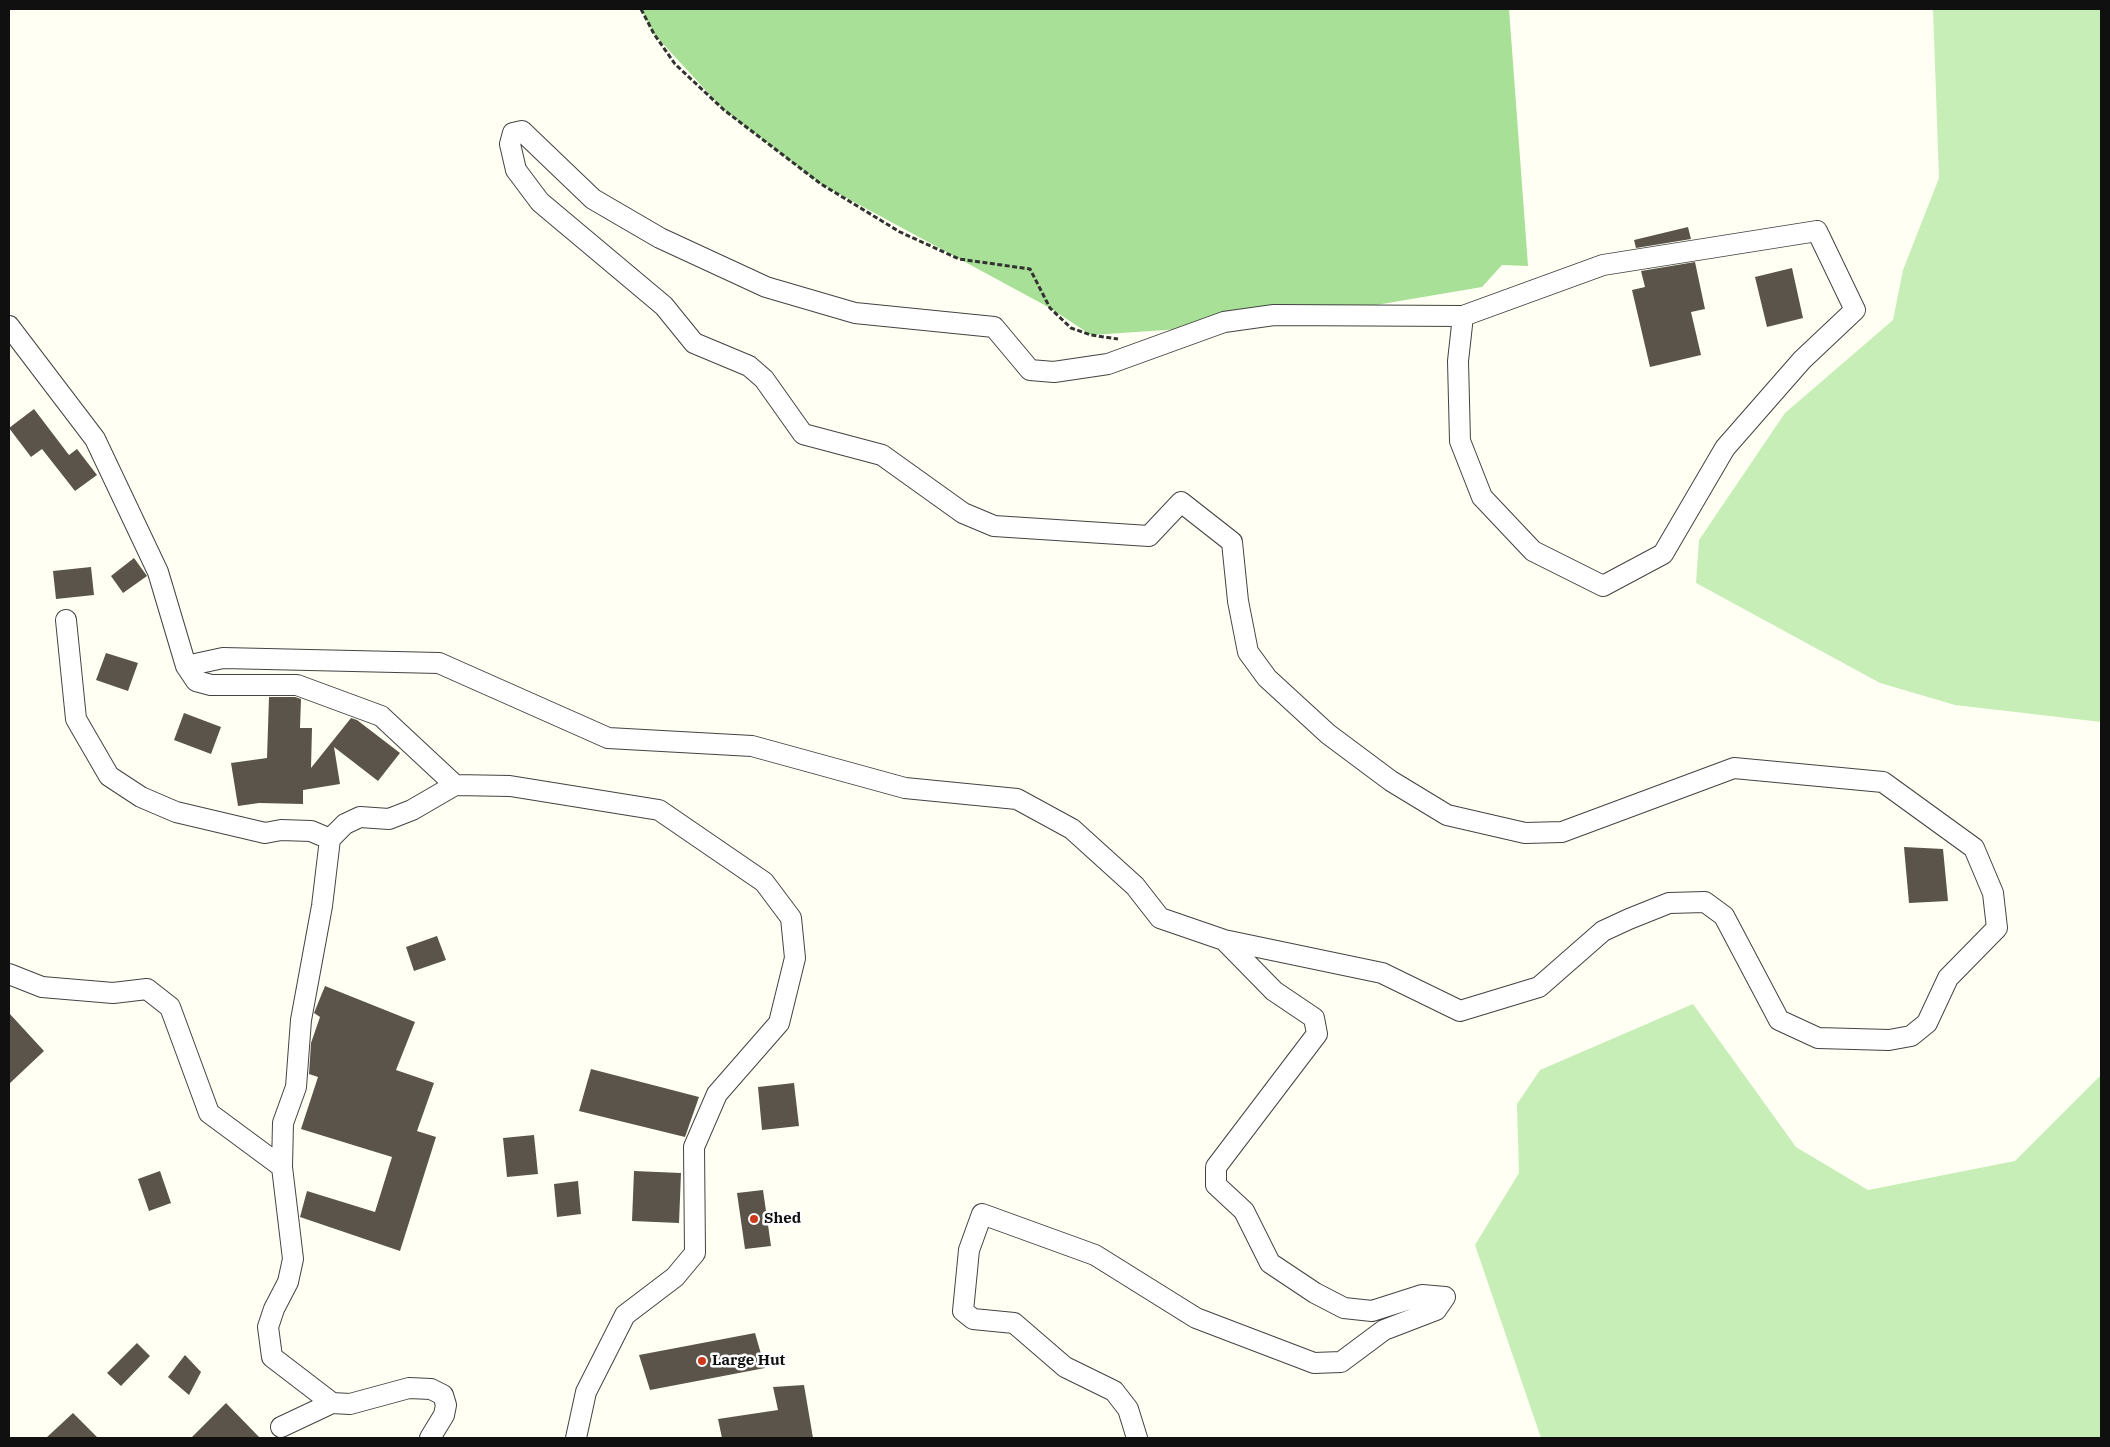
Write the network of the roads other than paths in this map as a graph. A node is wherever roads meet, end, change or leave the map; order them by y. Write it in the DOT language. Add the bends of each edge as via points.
graph roads {
  1 [pos="1463,316"];
  2 [pos="9,326"];
  3 [pos="66,620"];
  4 [pos="186,666"];
  5 [pos="455,784"];
  6 [pos="330,839"];
  7 [pos="1224,940"];
  8 [pos="9,974"];
  9 [pos="282,1167"];
  10 [pos="332,1403"];
  11 [pos="281,1427"];
  12 [pos="430,1438"];
  13 [pos="576,1438"];
  14 [pos="1137,1438"];
  1 -- 1 [label="street" via="1603,265 1817,231 1855,310 1802,360 1725,448 1663,554 1602,586 1533,551 1482,497 1460,441 1458,361"];
  1 -- 7 [label="street" via="1274,315 1224,322 1108,364 1054,372 1030,370 994,327 855,313 766,287 660,238 593,199 522,132 513,133 510,144 516,170 540,202 664,306 694,343 749,366 764,379 803,434 882,455 963,513 994,526 1149,536 1180,502 1232,542 1238,601 1248,652 1268,678 1328,734 1391,781 1447,815 1525,833 1562,832 1734,768 1883,782 1974,848 1993,893 1996,928 1948,978 1927,1023 1911,1036 1889,1040 1818,1038 1779,1020 1724,916 1705,902 1669,903 1629,918 1603,931 1539,987 1460,1011 1382,974"];
  2 -- 4 [label="street" via="95,439 158,572"];
  3 -- 6 [label="street" via="76,719 109,776 141,798 176,812 265,834 281,830 311,831"];
  4 -- 5 [label="street" via="196,681 211,686 298,685 381,716"];
  4 -- 7 [label="street" via="223,658 439,663 608,738 752,746 905,788 1017,799 1072,829 1135,886 1160,918"];
  5 -- 6 [label="street" via="412,810 389,819 360,817 345,824"];
  5 -- 13 [label="street" via="510,786 659,810 764,882 791,918 795,958 779,1023 717,1094 694,1147 695,1253 675,1277 625,1315 586,1392"];
  6 -- 9 [label="street" via="322,906 301,1020 296,1087 283,1123"];
  7 -- 14 [label="street" via="1274,991 1314,1018 1317,1034 1216,1166 1216,1185 1244,1211 1270,1263 1344,1308 1372,1311 1422,1295 1445,1297 1436,1310 1384,1330 1341,1362 1314,1364 1196,1318 1095,1255 982,1214 969,1250 963,1311 973,1319 1014,1323 1065,1368 1114,1391 1128,1409"];
  8 -- 9 [label="street" via="42,987 113,993 146,990 170,1007 209,1113"];
  9 -- 10 [label="street" via="293,1259 288,1282 268,1326 272,1357"];
  10 -- 11 [label="street"];
  10 -- 12 [label="street" via="350,1404 409,1388 431,1389 443,1395 446,1405 444,1415"];
}
